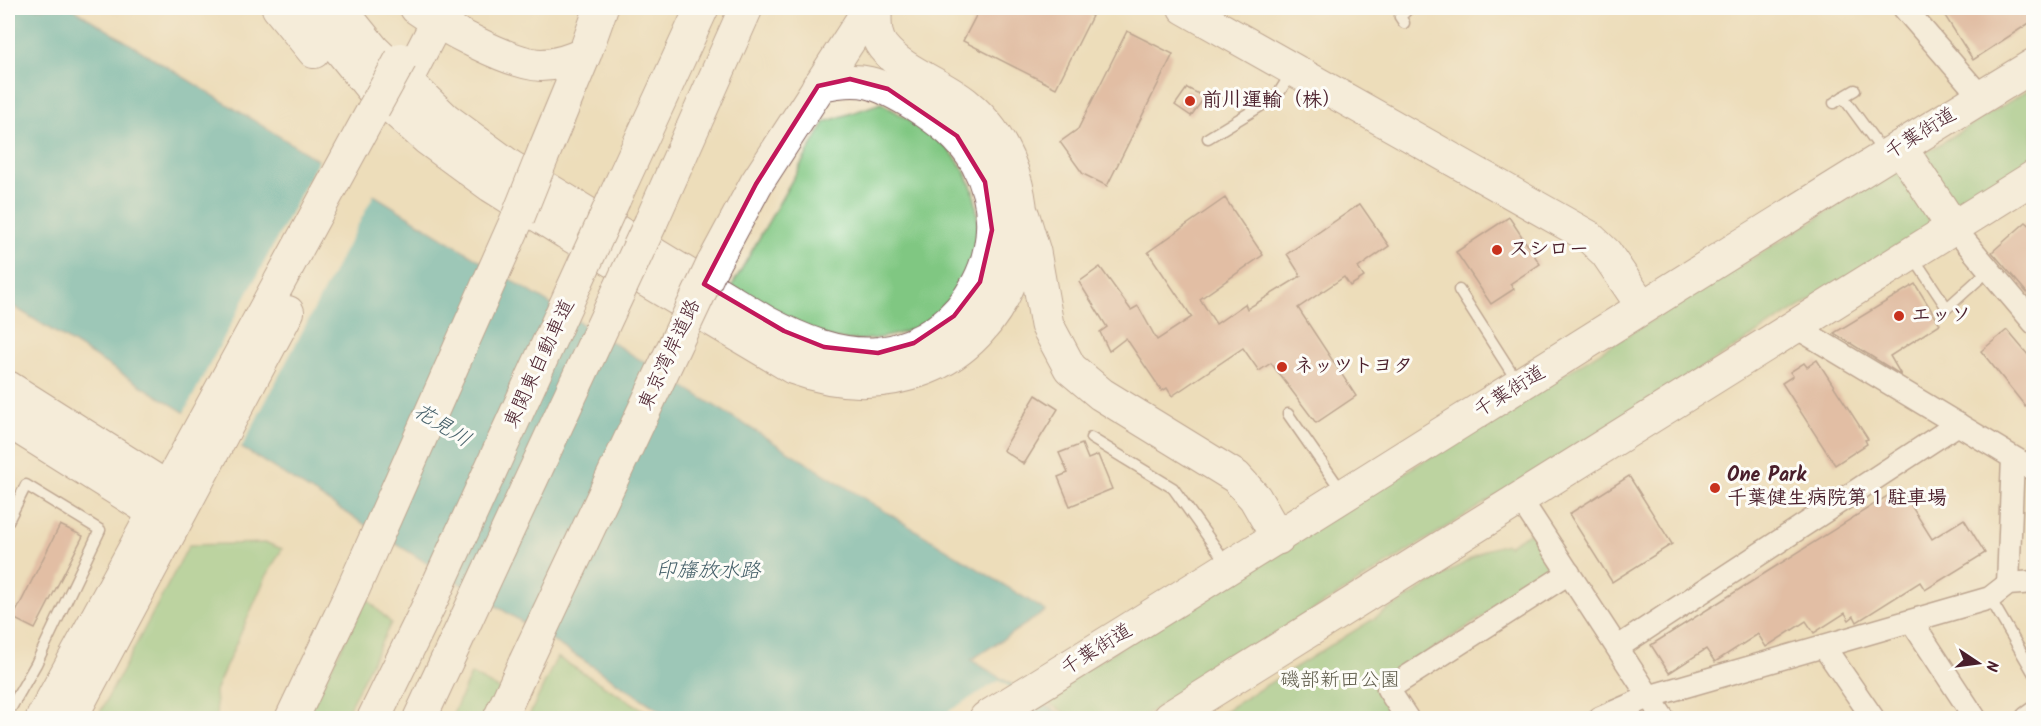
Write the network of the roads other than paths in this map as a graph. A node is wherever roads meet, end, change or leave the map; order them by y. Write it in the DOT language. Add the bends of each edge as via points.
graph roads {
  1 [pos="278,8"];
  2 [pos="306,8"];
  3 [pos="340,8"];
  4 [pos="601,8"];
  5 [pos="684,8"];
  6 [pos="702,8"];
  7 [pos="746,8"];
  8 [pos="870,8"];
  9 [pos="876,8"];
  10 [pos="1184,8"];
  11 [pos="1904,8"];
  12 [pos="429,11"];
  13 [pos="585,53"];
  14 [pos="2034,65"];
  15 [pos="1293,69"];
  16 [pos="818,86"];
  17 [pos="1855,90"];
  18 [pos="1981,97"];
  19 [pos="377,119"];
  20 [pos="1208,138"];
  21 [pos="642,139"];
  22 [pos="1893,152"];
  23 [pos="2034,177"];
  24 [pos="1023,216"];
  25 [pos="514,226"];
  26 [pos="1953,227"];
  27 [pos="1911,254"];
  28 [pos="1989,270"];
  29 [pos="1459,290"];
  30 [pos="1642,306"];
  31 [pos="2034,323"];
  32 [pos="1796,327"];
  33 [pos="1520,387"];
  34 [pos="8,389"];
  35 [pos="1288,414"];
  36 [pos="8,421"];
  37 [pos="1958,424"];
  38 [pos="1091,438"];
  39 [pos="2013,458"];
  40 [pos="2034,470"];
  41 [pos="1345,496"];
  42 [pos="1521,500"];
  43 [pos="171,507"];
  44 [pos="8,521"];
  45 [pos="1278,538"];
  46 [pos="1230,568"];
  47 [pos="1569,573"];
  48 [pos="2034,582"];
  49 [pos="1999,591"];
  50 [pos="1912,622"];
  51 [pos="1618,647"];
  52 [pos="1824,647"];
  53 [pos="2034,674"];
  54 [pos="1651,696"];
  55 [pos="8,713"];
  56 [pos="2034,713"];
  57 [pos="42,718"];
  58 [pos="71,718"];
  59 [pos="292,718"];
  60 [pos="374,718"];
  61 [pos="420,718"];
  62 [pos="500,718"];
  63 [pos="986,718"];
  64 [pos="1169,718"];
  65 [pos="1407,718"];
  66 [pos="1600,718"];
  67 [pos="1663,718"];
  68 [pos="1873,718"];
  69 [pos="1975,718"];
  70 [pos="2027,718"];
  1 -- 19 [label="street"];
  2 -- 24 [label="street" via="374,92 443,151 566,234 760,350 809,374 840,381 878,381 918,372 951,356 981,330 999,307 1014,274"];
  3 -- 16 [label="street" via="374,50 446,119 510,166 766,322 795,337 839,351 878,353 914,343 954,316 980,282 992,231 985,182 957,136 888,89 863,79"];
  4 -- 13 [label="highway"];
  5 -- 21 [label="highway" via="651,94"];
  6 -- 21 [label="highway, 東関東自動車道"];
  7 -- 61 [label="highway, 東関東自動車道, bridge"];
  8 -- 16 [label="highway, 東京湾岸道路"];
  9 -- 24 [label="street" via="875,24 882,46 965,103 987,124 1013,171"];
  10 -- 15 [label="street"];
  11 -- 18 [label="street"];
  12 -- 13 [label="street" via="514,58 540,65 566,62"];
  12 -- 19 [label="street, bridge"];
  13 -- 25 [label="highway, bridge"];
  14 -- 18 [label="highway, 千葉街道"];
  15 -- 20 [label="lane" via="1277,96"];
  15 -- 30 [label="street" via="1588,236 1606,253"];
  16 -- 62 [label="highway, 東京湾岸道路, bridge" via="756,184 714,264"];
  17 -- 22 [label="lane" via="1838,100"];
  18 -- 22 [label="highway, 千葉街道"];
  19 -- 25 [label="street" via="458,188"];
  19 -- 43 [label="street"];
  21 -- 60 [label="highway, 東関東自動車道, bridge"];
  22 -- 26 [label="highway"];
  22 -- 30 [label="highway, 千葉街道"];
  23 -- 26 [label="highway"];
  24 -- 45 [label="highway" via="1034,252 1047,325 1071,368 1101,394 1236,477 1255,498"];
  25 -- 59 [label="highway"];
  26 -- 27 [label="highway"];
  26 -- 28 [label="street"];
  27 -- 28 [label="lane" via="1947,308"];
  27 -- 32 [label="highway"];
  28 -- 31 [label="street"];
  29 -- 33 [label="lane"];
  30 -- 33 [label="highway, 千葉街道"];
  32 -- 37 [label="street"];
  32 -- 42 [label="highway"];
  33 -- 41 [label="highway, 千葉街道"];
  34 -- 43 [label="street"];
  35 -- 41 [label="lane"];
  36 -- 43 [label="street"];
  37 -- 39 [label="street"];
  37 -- 51 [label="street"];
  38 -- 46 [label="lane" via="1173,488"];
  39 -- 40 [label="street"];
  39 -- 49 [label="street"];
  41 -- 45 [label="highway, 千葉街道"];
  42 -- 47 [label="street"];
  42 -- 64 [label="highway"];
  43 -- 57 [label="street"];
  43 -- 58 [label="street"];
  44 -- 55 [label="lane" via="26,485 100,530 36,664"];
  45 -- 46 [label="highway, 千葉街道"];
  46 -- 63 [label="highway, 千葉街道"];
  47 -- 51 [label="street"];
  47 -- 65 [label="street" via="1388,689"];
  48 -- 49 [label="street"];
  49 -- 50 [label="street"];
  49 -- 53 [label="lane"];
  50 -- 52 [label="street"];
  50 -- 69 [label="street"];
  51 -- 54 [label="street"];
  52 -- 54 [label="street"];
  52 -- 68 [label="street"];
  54 -- 66 [label="street"];
  54 -- 67 [label="street"];
  56 -- 70 [label="street"];
}
